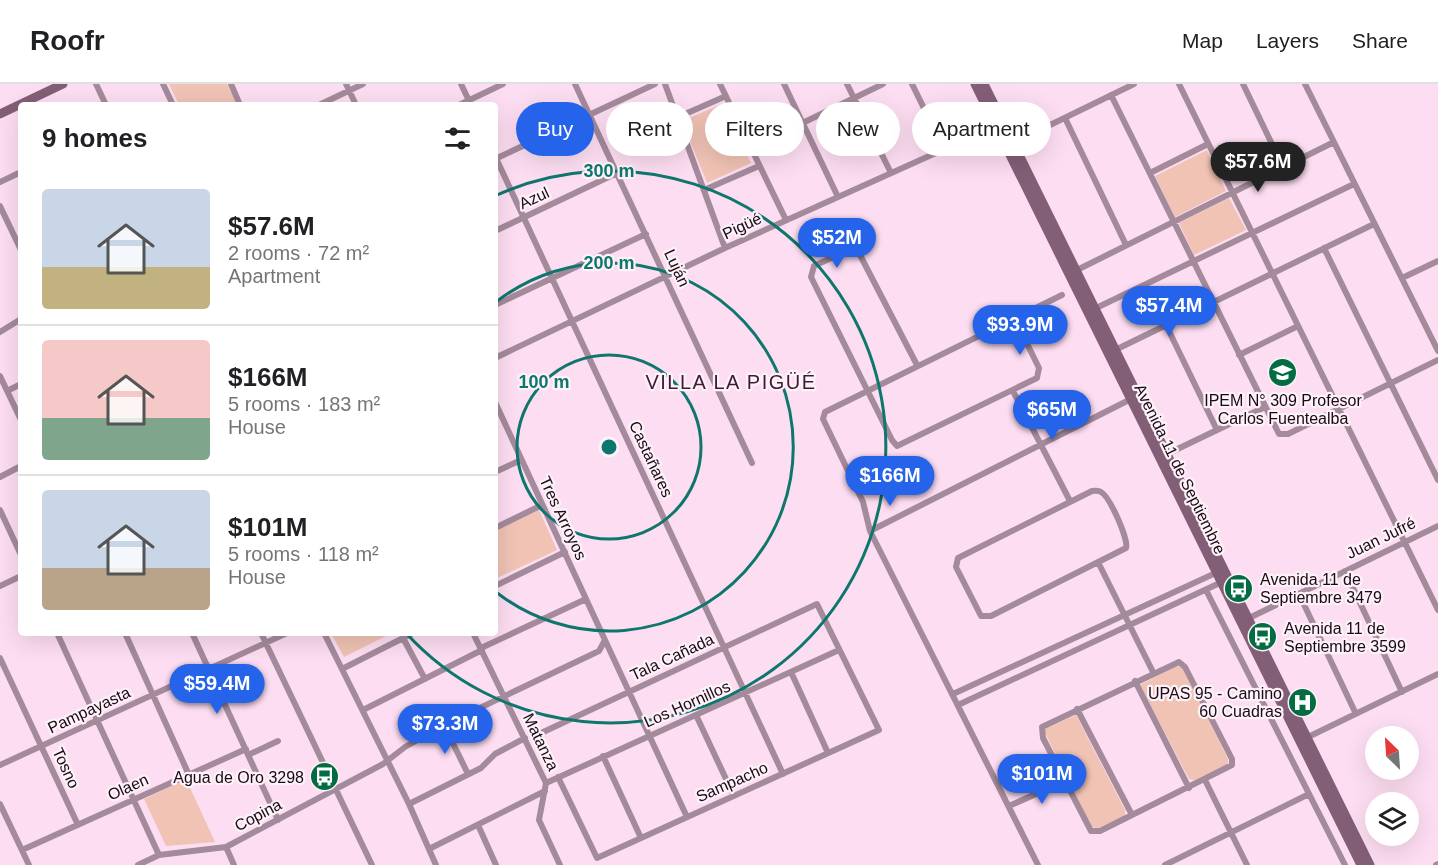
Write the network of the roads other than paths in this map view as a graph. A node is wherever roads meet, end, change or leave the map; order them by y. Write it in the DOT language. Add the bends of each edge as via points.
graph roads {
  1 [pos="63,84"];
  2 [pos="96,84"];
  3 [pos="163,84"];
  4 [pos="231,84"];
  5 [pos="363,84"];
  6 [pos="461,84"];
  7 [pos="503,84"];
  8 [pos="575,84"];
  9 [pos="656,84"];
  10 [pos="665,84"];
  11 [pos="720,84"];
  12 [pos="784,84"];
  13 [pos="847,84"];
  14 [pos="883,84"];
  15 [pos="912,84"];
  16 [pos="975,84"];
  17 [pos="984,84"];
  18 [pos="1134,84"];
  19 [pos="1179,84"];
  20 [pos="1243,84"];
  21 [pos="1305,84"];
  22 [pos="347,87"];
  23 [pos="1111,95"];
  24 [pos="726,96"];
  25 [pos="854,98"];
  26 [pos="30,102"];
  27 [pos="105,102"];
  28 [pos="172,102"];
  29 [pos="239,102"];
  30 [pos="324,102"];
  31 [pos="354,102"];
  32 [pos="470,102"];
  33 [pos="472,102"];
  34 [pos="584,102"];
  35 [pos="671,102"];
  36 [pos="729,102"];
  37 [pos="793,102"];
  38 [pos="921,102"];
  39 [pos="985,102"];
  40 [pos="990,102"];
  41 [pos="18,107"];
  42 [pos="693,111"];
  43 [pos="594,113"];
  44 [pos="0,114"];
  45 [pos="1065,118"];
  46 [pos="804,123"];
  47 [pos="594,124"];
  48 [pos="804,125"];
  49 [pos="1051,125"];
  50 [pos="1332,143"];
  51 [pos="1208,144"];
  52 [pos="516,148"];
  53 [pos="691,156"];
  54 [pos="755,156"];
  55 [pos="929,156"];
  56 [pos="1014,156"];
  57 [pos="498,157"];
  58 [pos="498,164"];
  59 [pos="759,166"];
  60 [pos="1283,167"];
  61 [pos="18,173"];
  62 [pos="617,173"];
  63 [pos="891,173"];
  64 [pos="1150,173"];
  65 [pos="0,182"];
  66 [pos="1354,184"];
  67 [pos="704,190"];
  68 [pos="1232,193"];
  69 [pos="838,197"];
  70 [pos="0,206"];
  71 [pos="524,218"];
  72 [pos="786,220"];
  73 [pos="1173,222"];
  74 [pos="1374,224"];
  75 [pos="498,230"];
  76 [pos="1251,233"];
  77 [pos="646,234"];
  78 [pos="18,243"];
  79 [pos="1126,246"];
  80 [pos="725,248"];
  81 [pos="1324,248"];
  82 [pos="1193,261"];
  83 [pos="1438,261"];
  84 [pos="1071,273"];
  85 [pos="1272,273"];
  86 [pos="666,276"];
  87 [pos="552,278"];
  88 [pos="1402,278"];
  89 [pos="1062,295"];
  90 [pos="1213,302"];
  91 [pos="498,304"];
  92 [pos="1090,311"];
  93 [pos="1014,317"];
  94 [pos="18,321"];
  95 [pos="572,321"];
  96 [pos="1166,325"];
  97 [pos="1298,326"];
  98 [pos="0,332"];
  99 [pos="1438,351"];
  100 [pos="1110,352"];
  101 [pos="1239,355"];
  102 [pos="498,357"];
  103 [pos="1438,360"];
  104 [pos="917,365"];
  105 [pos="0,376"];
  106 [pos="1391,383"];
  107 [pos="18,386"];
  108 [pos="867,390"];
  109 [pos="7,391"];
  110 [pos="1013,391"];
  111 [pos="1129,400"];
  112 [pos="1264,407"];
  113 [pos="1338,410"];
  114 [pos="18,414"];
  115 [pos="498,416"];
  116 [pos="1217,430"];
  117 [pos="1041,445"];
  118 [pos="1162,457"];
  119 [pos="521,460"];
  120 [pos="752,463"];
  121 [pos="18,468"];
  122 [pos="498,471"];
  123 [pos="0,477"];
  124 [pos="1438,480"];
  125 [pos="1070,501"];
  126 [pos="542,505"];
  127 [pos="0,510"];
  128 [pos="1438,526"];
  129 [pos="498,527"];
  130 [pos="870,531"];
  131 [pos="1405,542"];
  132 [pos="18,549"];
  133 [pos="565,552"];
  134 [pos="1099,564"];
  135 [pos="1345,571"];
  136 [pos="18,577"];
  137 [pos="1221,577"];
  138 [pos="498,585"];
  139 [pos="0,586"];
  140 [pos="1206,590"];
  141 [pos="1299,594"];
  142 [pos="586,598"];
  143 [pos="1438,610"];
  144 [pos="1125,616"];
  145 [pos="1244,621"];
  146 [pos="1129,625"];
  147 [pos="58,636"];
  148 [pos="125,636"];
  149 [pos="193,636"];
  150 [pos="262,636"];
  151 [pos="281,636"];
  152 [pos="326,636"];
  153 [pos="407,636"];
  154 [pos="474,636"];
  155 [pos="403,638"];
  156 [pos="604,642"];
  157 [pos="266,643"];
  158 [pos="724,647"];
  159 [pos="481,649"];
  160 [pos="839,650"];
  161 [pos="0,658"];
  162 [pos="342,669"];
  163 [pos="209,670"];
  164 [pos="791,672"];
  165 [pos="1153,672"];
  166 [pos="1438,674"];
  167 [pos="424,679"];
  168 [pos="1135,681"];
  169 [pos="629,692"];
  170 [pos="745,692"];
  171 [pos="1402,692"];
  172 [pos="953,694"];
  173 [pos="153,695"];
  174 [pos="504,695"];
  175 [pos="958,705"];
  176 [pos="1077,709"];
  177 [pos="363,710"];
  178 [pos="1356,714"];
  179 [pos="696,715"];
  180 [pos="98,720"];
  181 [pos="444,725"];
  182 [pos="539,734"];
  183 [pos="649,735"];
  184 [pos="525,738"];
  185 [pos="1303,740"];
  186 [pos="278,741"];
  187 [pos="41,746"];
  188 [pos="247,752"];
  189 [pos="828,753"];
  190 [pos="603,756"];
  191 [pos="388,761"];
  192 [pos="0,765"];
  193 [pos="468,774"];
  194 [pos="783,774"];
  195 [pos="189,775"];
  196 [pos="558,777"];
  197 [pos="1205,780"];
  198 [pos="1065,781"];
  199 [pos="546,783"];
  200 [pos="1189,788"];
  201 [pos="336,790"];
  202 [pos="546,791"];
  203 [pos="1309,794"];
  204 [pos="734,796"];
  205 [pos="134,800"];
  206 [pos="0,804"];
  207 [pos="409,804"];
  208 [pos="1009,806"];
  209 [pos="1132,814"];
  210 [pos="687,817"];
  211 [pos="278,820"];
  212 [pos="78,825"];
  213 [pos="478,825"];
  214 [pos="1232,832"];
  215 [pos="641,838"];
  216 [pos="226,848"];
  217 [pos="429,849"];
  218 [pos="22,850"];
  219 [pos="159,855"];
  220 [pos="29,865"];
  221 [pos="138,865"];
  222 [pos="234,865"];
  223 [pos="372,865"];
  224 [pos="436,865"];
  225 [pos="496,865"];
  226 [pos="560,865"];
  227 [pos="1038,865"];
  228 [pos="1165,865"];
  229 [pos="1247,865"];
  230 [pos="1345,865"];
  231 [pos="1361,865"];
  232 [pos="1370,865"];
  1 -- 26 [label="main road"];
  2 -- 27 [label="street"];
  3 -- 28 [label="street"];
  4 -- 29 [label="street"];
  5 -- 22 [label="street"];
  6 -- 32 [label="street"];
  7 -- 33 [label="street"];
  8 -- 34 [label="street, Luján"];
  9 -- 43 [label="street"];
  10 -- 35 [label="street"];
  11 -- 24 [label="street"];
  12 -- 37 [label="street"];
  13 -- 25 [label="street"];
  14 -- 25 [label="street"];
  15 -- 38 [label="street"];
  16 -- 39 [label="main road, Avenida 11 de Septiembre"];
  17 -- 40 [label="main road, Avenida 11 de Septiembre"];
  18 -- 23 [label="street"];
  19 -- 51 [label="street"];
  20 -- 60 [label="street"];
  21 -- 50 [label="street"];
  22 -- 30 [label="street"];
  22 -- 31 [label="street"];
  23 -- 45 [label="street"];
  23 -- 64 [label="street"];
  24 -- 36 [label="street"];
  24 -- 42 [label="street"];
  25 -- 46 [label="street"];
  25 -- 63 [label="street"];
  41 -- 44 [label="main road"];
  45 -- 49 [label="street"];
  45 -- 79 [label="street"];
  47 -- 62 [label="street, Luján"];
  48 -- 69 [label="street"];
  50 -- 60 [label="street"];
  50 -- 66 [label="street"];
  51 -- 64 [label="street"];
  51 -- 68 [label="street"];
  52 -- 57 [label="street"];
  53 -- 67 [label="street"];
  54 -- 59 [label="street"];
  55 -- 63 [label="street, Pigüé"];
  56 -- 84 [label="main road, Avenida 11 de Septiembre"];
  58 -- 71 [label="street, Castañares"];
  59 -- 67 [label="street"];
  59 -- 72 [label="street"];
  60 -- 68 [label="street"];
  61 -- 65 [label="street"];
  62 -- 71 [label="street, Azul"];
  62 -- 77 [label="street, Luján"];
  63 -- 69 [label="street, Pigüé"];
  64 -- 73 [label="street"];
  66 -- 74 [label="street"];
  66 -- 76 [label="street"];
  67 -- 80 [label="street"];
  68 -- 73 [label="street"];
  68 -- 76 [label="street"];
  69 -- 72 [label="street, Pigüé"];
  70 -- 78 [label="street"];
  71 -- 75 [label="street, Azul"];
  71 -- 87 [label="street, Castañares"];
  72 -- 80 [label="street, Pigüé"];
  73 -- 79 [label="street"];
  73 -- 82 [label="street"];
  74 -- 81 [label="street"];
  74 -- 88 [label="street"];
  76 -- 82 [label="street"];
  76 -- 85 [label="street"];
  77 -- 86 [label="street, Luján"];
  77 -- 87 [label="street"];
  79 -- 84 [label="street"];
  80 -- 86 [label="street, Pigüé"];
  81 -- 85 [label="street"];
  81 -- 106 [label="street"];
  82 -- 90 [label="street"];
  82 -- 92 [label="street"];
  83 -- 88 [label="street"];
  84 -- 92 [label="main road, Avenida 11 de Septiembre"];
  85 -- 90 [label="street"];
  85 -- 97 [label="street"];
  86 -- 95 [label="street, Pigüé"];
  86 -- 120 [label="street, Luján"];
  87 -- 91 [label="street"];
  87 -- 95 [label="street, Castañares"];
  88 -- 99 [label="street"];
  89 -- 93 [label="street"];
  90 -- 96 [label="street"];
  90 -- 101 [label="street"];
  92 -- 100 [label="main road, Avenida 11 de Septiembre"];
  93 -- 104 [label="street"];
  93 -- 110 [label="street" via="1040,372 1037,378"];
  94 -- 98 [label="street"];
  95 -- 102 [label="street, Pigüé"];
  95 -- 158 [label="street, Castañares"];
  96 -- 100 [label="street"];
  96 -- 116 [label="street"];
  97 -- 101 [label="street"];
  97 -- 113 [label="street"];
  100 -- 111 [label="main road, Avenida 11 de Septiembre"];
  100 -- 118 [label="main road, Avenida 11 de Septiembre"];
  101 -- 112 [label="street"];
  103 -- 106 [label="street"];
  104 -- 108 [label="street"];
  104 -- 108 [label="street" via="859,253 848,250 814,266 812,277"];
  105 -- 109 [label="street"];
  106 -- 113 [label="street"];
  106 -- 124 [label="street"];
  107 -- 109 [label="street"];
  108 -- 110 [label="street" via="897,446"];
  108 -- 130 [label="street" via="823,416 863,502"];
  109 -- 114 [label="street"];
  110 -- 117 [label="street"];
  111 -- 117 [label="street"];
  111 -- 118 [label="main road, Avenida 11 de Septiembre"];
  112 -- 113 [label="street" via="1283,436"];
  112 -- 116 [label="street"];
  113 -- 131 [label="street"];
  115 -- 119 [label="street, Tres Arroyos"];
  116 -- 118 [label="street"];
  117 -- 125 [label="street"];
  117 -- 130 [label="street"];
  118 -- 137 [label="main road, Avenida 11 de Septiembre"];
  119 -- 122 [label="street"];
  119 -- 126 [label="street, Tres Arroyos"];
  121 -- 123 [label="street"];
  125 -- 134 [label="street" via="1092,491 1102,493 1127,540 1123,551"];
  125 -- 134 [label="street" via="960,555 956,567 979,613 986,617"];
  126 -- 129 [label="street"];
  126 -- 133 [label="street, Tres Arroyos"];
  127 -- 132 [label="street"];
  128 -- 131 [label="street, Juan Jufré"];
  130 -- 172 [label="street"];
  131 -- 135 [label="street, Juan Jufré"];
  131 -- 143 [label="street"];
  133 -- 138 [label="street"];
  133 -- 142 [label="street, Tres Arroyos"];
  134 -- 144 [label="street"];
  135 -- 141 [label="street, Juan Jufré"];
  135 -- 171 [label="street"];
  136 -- 139 [label="street"];
  137 -- 140 [label="street"];
  137 -- 144 [label="street"];
  137 -- 145 [label="main road, Avenida 11 de Septiembre"];
  140 -- 146 [label="street"];
  140 -- 203 [label="street"];
  141 -- 145 [label="street, Juan Jufré"];
  141 -- 178 [label="street"];
  142 -- 156 [label="street, Tres Arroyos"];
  142 -- 159 [label="street"];
  144 -- 146 [label="street"];
  144 -- 172 [label="street"];
  145 -- 185 [label="main road, Avenida 11 de Septiembre"];
  146 -- 165 [label="street"];
  146 -- 175 [label="street"];
  147 -- 180 [label="street"];
  148 -- 173 [label="street"];
  149 -- 163 [label="street"];
  150 -- 157 [label="street"];
  151 -- 157 [label="street, Pampayasta"];
  152 -- 162 [label="street"];
  153 -- 155 [label="street"];
  154 -- 159 [label="street, Matanza"];
  155 -- 162 [label="street"];
  155 -- 167 [label="street"];
  156 -- 169 [label="street, Tres Arroyos"];
  156 -- 174 [label="street, Copina" via="599,651"];
  157 -- 163 [label="street, Pampayasta"];
  157 -- 201 [label="street"];
  158 -- 160 [label="street, Tala Cañada" via="817,603"];
  158 -- 169 [label="street, Tala Cañada"];
  158 -- 170 [label="street, Castañares"];
  159 -- 167 [label="street"];
  159 -- 174 [label="street, Matanza"];
  160 -- 164 [label="street, Los Hornillos"];
  160 -- 189 [label="street, Sampacho" via="879,730"];
  161 -- 187 [label="street, Tosno"];
  162 -- 177 [label="street"];
  163 -- 173 [label="street, Pampayasta"];
  163 -- 188 [label="street"];
  164 -- 170 [label="street, Los Hornillos"];
  164 -- 189 [label="street"];
  165 -- 168 [label="street"];
  165 -- 197 [label="street" via="1175,663 1183,664 1232,759 1229,768"];
  166 -- 171 [label="street"];
  167 -- 177 [label="street"];
  168 -- 176 [label="street"];
  168 -- 200 [label="street"];
  169 -- 182 [label="street, Tala Cañada"];
  169 -- 183 [label="street, Tres Arroyos"];
  170 -- 179 [label="street, Los Hornillos"];
  170 -- 194 [label="street, Castañares"];
  171 -- 178 [label="street"];
  172 -- 175 [label="street"];
  173 -- 180 [label="street, Pampayasta"];
  173 -- 195 [label="street"];
  174 -- 181 [label="street, Copina"];
  174 -- 184 [label="street, Matanza"];
  175 -- 208 [label="street"];
  176 -- 198 [label="street" via="1044,724 1041,730"];
  176 -- 209 [label="street"];
  177 -- 191 [label="street"];
  178 -- 185 [label="street"];
  179 -- 183 [label="street, Los Hornillos"];
  179 -- 204 [label="street"];
  180 -- 187 [label="street, Pampayasta"];
  180 -- 205 [label="street"];
  181 -- 191 [label="street, Copina"];
  181 -- 193 [label="street"];
  183 -- 190 [label="street, Los Hornillos"];
  183 -- 210 [label="street, Tres Arroyos"];
  184 -- 193 [label="street"];
  184 -- 199 [label="street, Matanza"];
  185 -- 231 [label="main road, Avenida 11 de Septiembre"];
  185 -- 232 [label="main road, Avenida 11 de Septiembre"];
  186 -- 188 [label="street, Olaen"];
  187 -- 192 [label="street, Pampayasta"];
  187 -- 212 [label="street, Tosno"];
  188 -- 195 [label="street, Olaen"];
  188 -- 211 [label="street"];
  189 -- 194 [label="street, Sampacho"];
  190 -- 196 [label="street, Los Hornillos"];
  190 -- 215 [label="street"];
  191 -- 201 [label="street, Copina"];
  191 -- 207 [label="street"];
  193 -- 207 [label="street"];
  194 -- 204 [label="street, Sampacho"];
  195 -- 205 [label="street, Olaen"];
  196 -- 199 [label="street, Los Hornillos"];
  196 -- 215 [label="street, Sampacho" via="597,858"];
  197 -- 200 [label="street"];
  197 -- 214 [label="street"];
  198 -- 208 [label="street"];
  198 -- 209 [label="street" via="1091,831 1100,831"];
  199 -- 202 [label="street, Matanza"];
  200 -- 209 [label="street"];
  201 -- 211 [label="street, Copina"];
  201 -- 223 [label="street"];
  202 -- 213 [label="street"];
  202 -- 226 [label="street, Matanza" via="539,820"];
  203 -- 214 [label="street"];
  203 -- 230 [label="street"];
  204 -- 210 [label="street, Sampacho"];
  205 -- 212 [label="street, Olaen"];
  205 -- 219 [label="street"];
  206 -- 218 [label="street"];
  207 -- 217 [label="street"];
  208 -- 227 [label="street"];
  210 -- 215 [label="street, Sampacho"];
  211 -- 216 [label="street, Copina"];
  212 -- 218 [label="street, Olaen"];
  213 -- 217 [label="street"];
  213 -- 225 [label="street"];
  214 -- 228 [label="street"];
  214 -- 229 [label="street"];
  216 -- 219 [label="street, Copina"];
  216 -- 222 [label="street"];
  217 -- 224 [label="street"];
  218 -- 220 [label="street"];
  219 -- 221 [label="street, Copina"];
}
